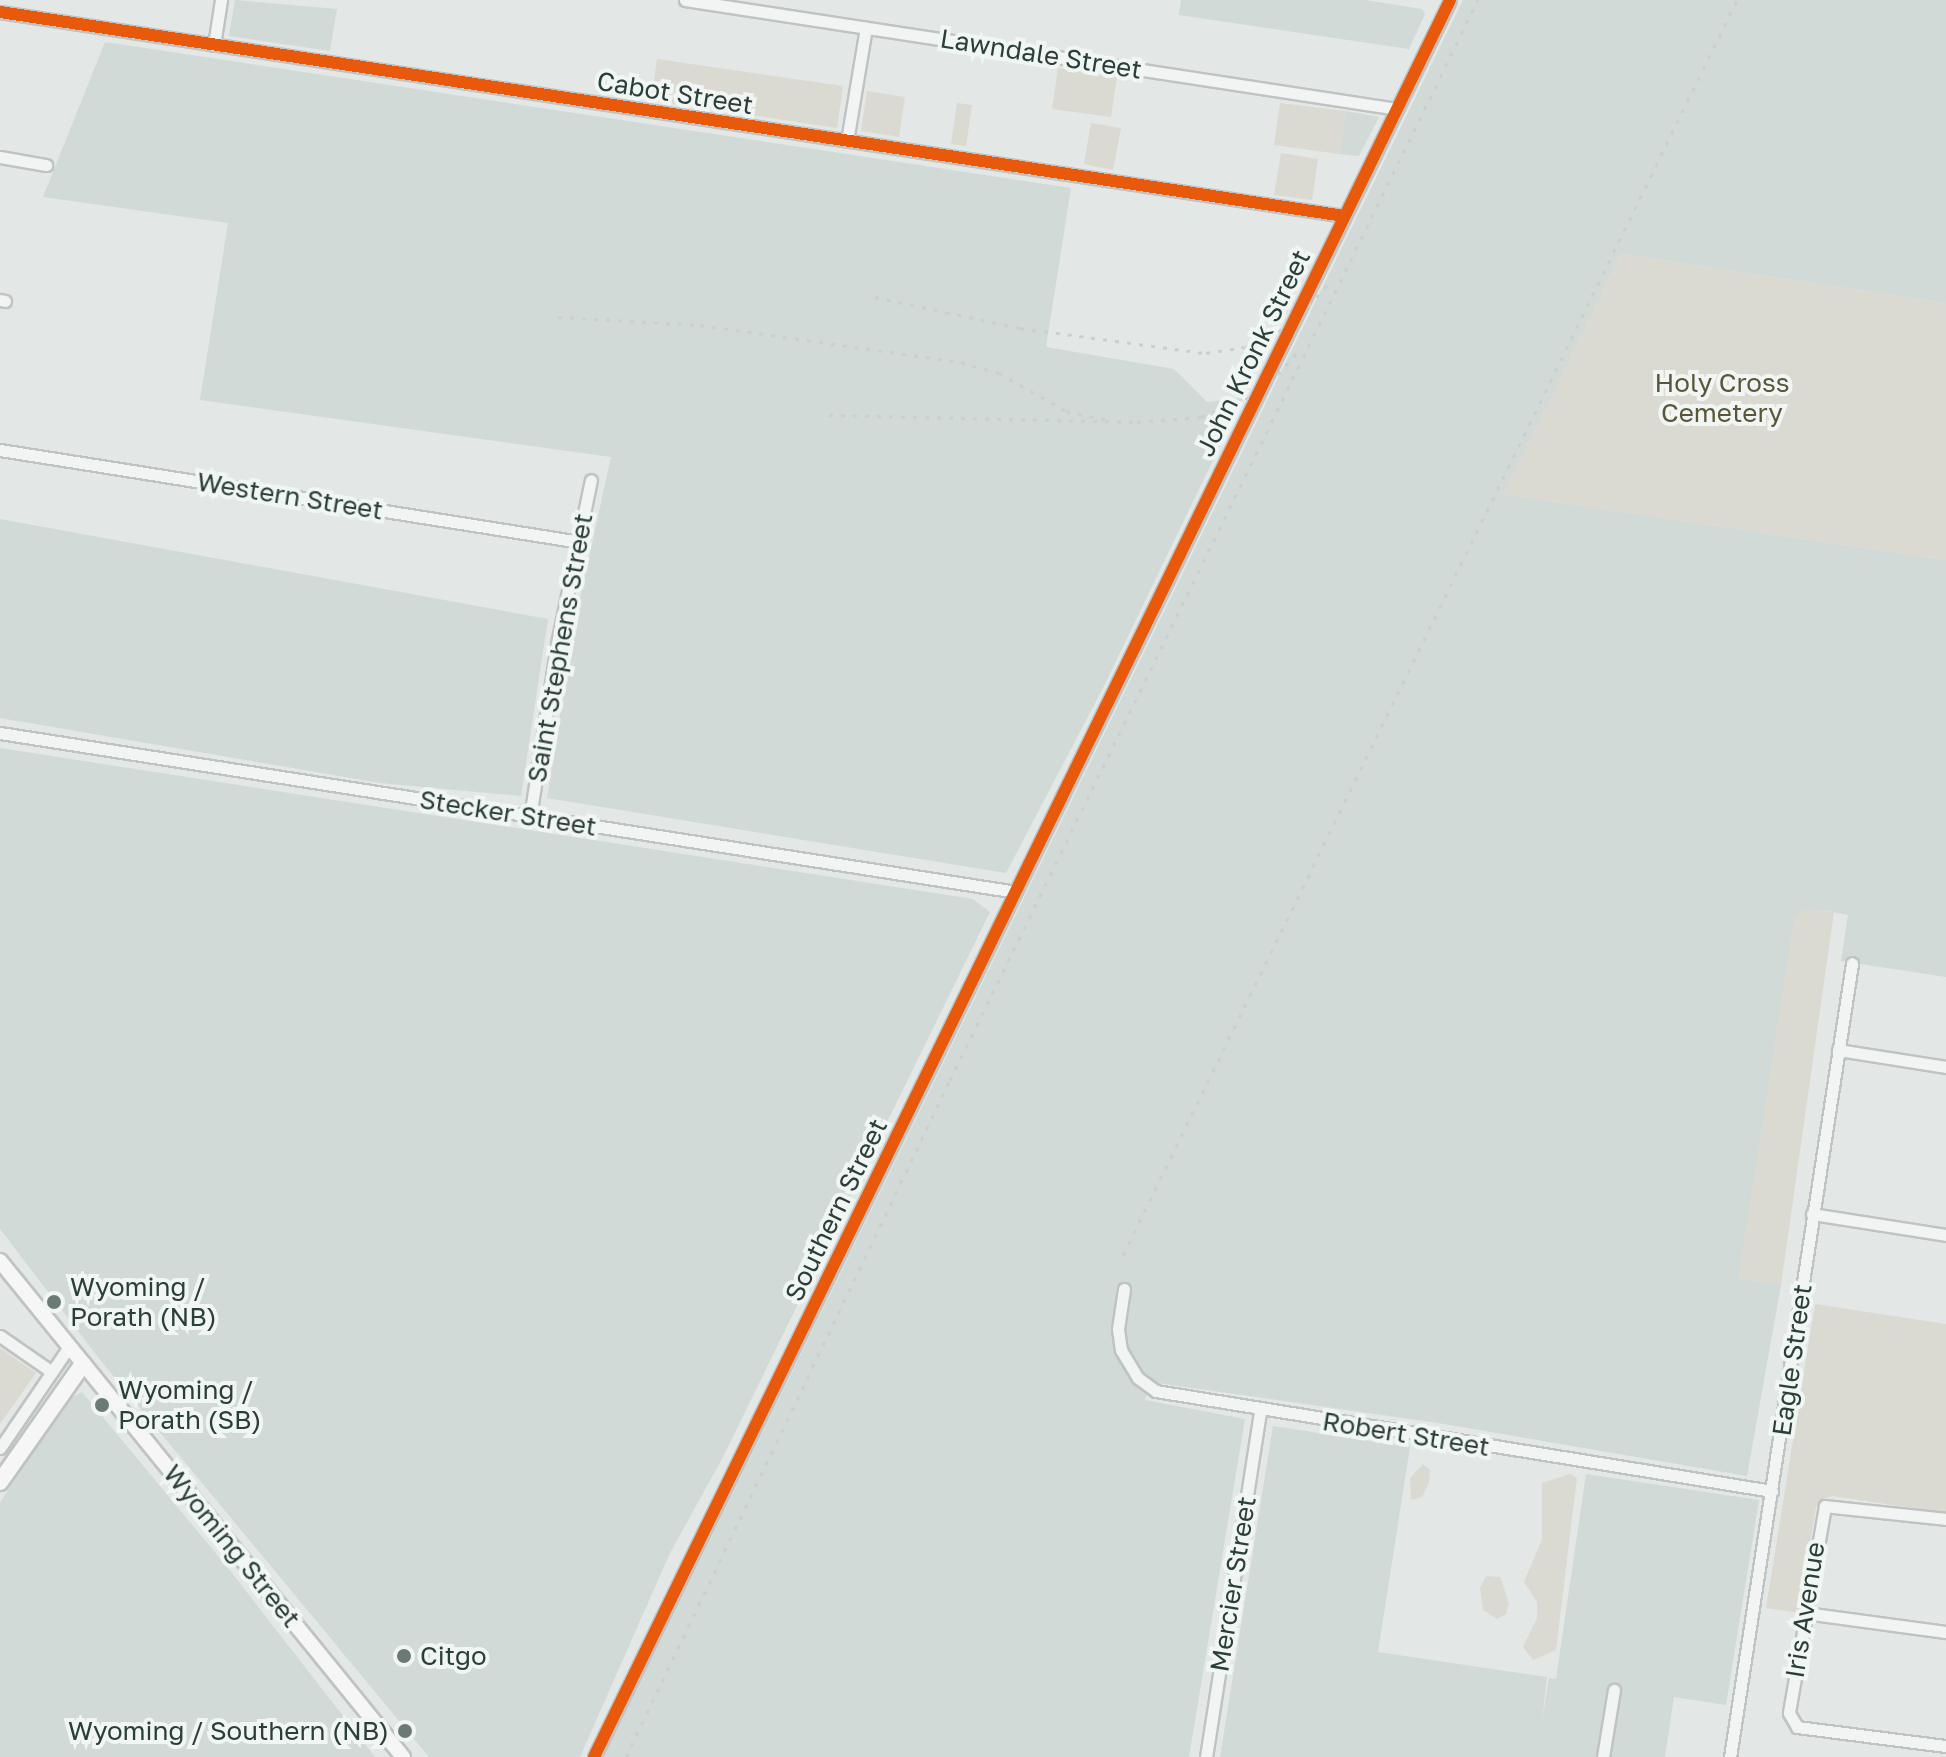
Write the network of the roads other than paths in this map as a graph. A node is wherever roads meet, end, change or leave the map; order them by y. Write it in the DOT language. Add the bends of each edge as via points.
graph roads {
  1 [pos="221,0"];
  2 [pos="685,0"];
  3 [pos="778,0"];
  4 [pos="1446,1"];
  5 [pos="0,12"];
  6 [pos="776,14"];
  7 [pos="866,28"];
  8 [pos="214,45"];
  9 [pos="1397,109"];
  10 [pos="847,141"];
  11 [pos="0,157"];
  12 [pos="46,165"];
  13 [pos="1344,216"];
  14 [pos="0,450"];
  15 [pos="591,480"];
  16 [pos="580,542"];
  17 [pos="1117,682"];
  18 [pos="0,733"];
  19 [pos="530,817"];
  20 [pos="1016,892"];
  21 [pos="1852,963"];
  22 [pos="1838,1050"];
  23 [pos="1946,1067"];
  24 [pos="1812,1214"];
  25 [pos="1946,1235"];
  26 [pos="0,1261"];
  27 [pos="1124,1289"];
  28 [pos="0,1336"];
  29 [pos="69,1347"];
  30 [pos="83,1364"];
  31 [pos="52,1372"];
  32 [pos="1260,1411"];
  33 [pos="0,1448"];
  34 [pos="0,1482"];
  35 [pos="1772,1491"];
  36 [pos="1946,1519"];
  37 [pos="1805,1613"];
  38 [pos="1946,1632"];
  39 [pos="1614,1690"];
  40 [pos="1946,1746"];
  41 [pos="403,1757"];
  42 [pos="594,1757"];
  43 [pos="1206,1757"];
  44 [pos="1603,1757"];
  45 [pos="1730,1757"];
  1 -- 8 [label="street"];
  2 -- 6 [label="street, Lawndale Street"];
  3 -- 6 [label="street"];
  4 -- 9 [label="street, John Kronk Street"];
  5 -- 8 [label="street, Cabot Street"];
  6 -- 7 [label="street, Lawndale Street"];
  7 -- 9 [label="street, Lawndale Street"];
  7 -- 10 [label="street"];
  8 -- 10 [label="street, Cabot Street"];
  9 -- 13 [label="street, John Kronk Street"];
  10 -- 13 [label="street, Cabot Street"];
  11 -- 12 [label="street"];
  13 -- 17 [label="street, John Kronk Street"];
  14 -- 16 [label="street, Western Street"];
  15 -- 16 [label="street, Saint Stephens Street"];
  16 -- 19 [label="street, Saint Stephens Street" via="558,639"];
  17 -- 20 [label="street, Southern Street"];
  18 -- 19 [label="street, Stecker Street"];
  19 -- 20 [label="street, Stecker Street"];
  20 -- 42 [label="street, Southern Street"];
  21 -- 22 [label="street, Eagle Street"];
  22 -- 23 [label="street"];
  22 -- 24 [label="street, Eagle Street"];
  24 -- 25 [label="street"];
  24 -- 35 [label="street, Eagle Street"];
  26 -- 29 [label="main road, Wyoming Street"];
  27 -- 32 [label="street, Robert Street" via="1119,1340 1143,1383 1168,1395"];
  28 -- 31 [label="street"];
  29 -- 30 [label="main road, Wyoming Street"];
  29 -- 31 [label="street"];
  30 -- 34 [label="highway"];
  30 -- 41 [label="main road, Wyoming Street"];
  31 -- 33 [label="street"];
  32 -- 35 [label="street, Robert Street"];
  32 -- 43 [label="street, Mercier Street"];
  35 -- 45 [label="street, Eagle Street"];
  36 -- 37 [label="street, Iris Avenue" via="1831,1503 1821,1511"];
  37 -- 38 [label="street"];
  37 -- 40 [label="street, Iris Avenue" via="1791,1721 1797,1727"];
  39 -- 44 [label="street"];
}
